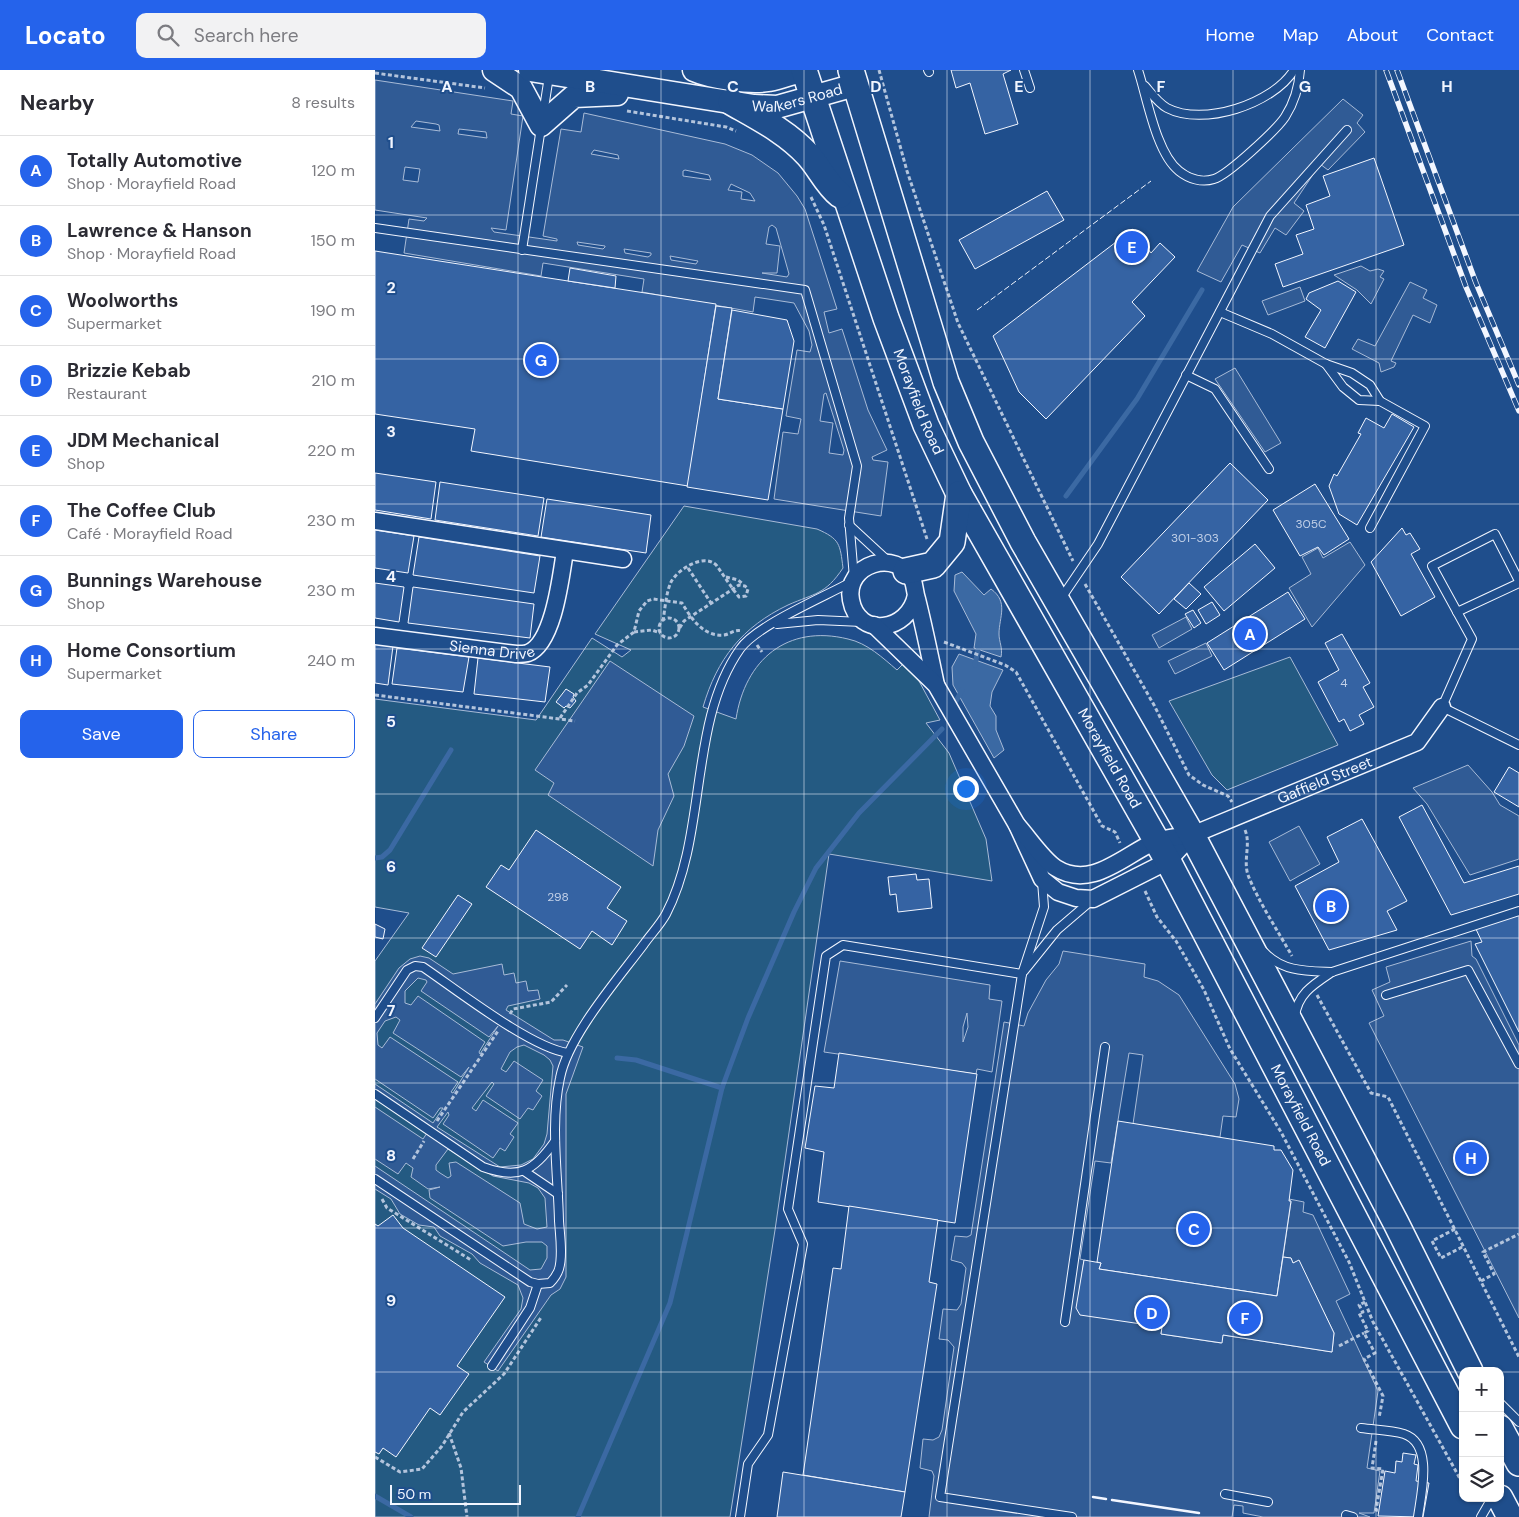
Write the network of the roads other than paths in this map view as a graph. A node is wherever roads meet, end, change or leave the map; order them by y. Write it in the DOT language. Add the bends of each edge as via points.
graph roads {
  1 [pos="494,70"];
  2 [pos="694,70"];
  3 [pos="804,70"];
  4 [pos="1024,70"];
  5 [pos="1137,70"];
  6 [pos="1294,70"];
  7 [pos="1300,70"];
  8 [pos="543,71"];
  9 [pos="853,77"];
  10 [pos="1142,83"];
  11 [pos="1030,88"];
  12 [pos="665,92"];
  13 [pos="814,98"];
  14 [pos="731,102"];
  15 [pos="541,125"];
  16 [pos="1347,130"];
  17 [pos="850,204"];
  18 [pos="375,228"];
  19 [pos="522,250"];
  20 [pos="1220,312"];
  21 [pos="1326,364"];
  22 [pos="1186,375"];
  23 [pos="1380,401"];
  24 [pos="1269,469"];
  25 [pos="959,494"];
  26 [pos="375,521"];
  27 [pos="849,525"];
  28 [pos="1369,528"];
  29 [pos="565,551"];
  30 [pos="623,559"];
  31 [pos="898,567"];
  32 [pos="854,580"];
  33 [pos="1519,582"];
  34 [pos="916,595"];
  35 [pos="1058,604"];
  36 [pos="1457,612"];
  37 [pos="771,624"];
  38 [pos="870,624"];
  39 [pos="375,636"];
  40 [pos="936,685"];
  41 [pos="1442,707"];
  42 [pos="1519,745"];
  43 [pos="1017,825"];
  44 [pos="1192,835"];
  45 [pos="1162,851"];
  46 [pos="1041,879"];
  47 [pos="1093,899"];
  48 [pos="1519,911"];
  49 [pos="1241,928"];
  50 [pos="1332,972"];
  51 [pos="1022,974"];
  52 [pos="1386,995"];
  53 [pos="375,1018"];
  54 [pos="1294,1029"];
  55 [pos="1105,1047"];
  56 [pos="568,1053"];
  57 [pos="1519,1064"];
  58 [pos="375,1094"];
  59 [pos="555,1141"];
  60 [pos="524,1171"];
  61 [pos="375,1179"];
  62 [pos="558,1194"];
  63 [pos="538,1284"];
  64 [pos="1065,1322"];
  65 [pos="493,1366"];
  66 [pos="1468,1367"];
  67 [pos="1504,1407"];
  68 [pos="1459,1418"];
  69 [pos="1519,1422"];
  70 [pos="1361,1428"];
  71 [pos="1504,1435"];
  72 [pos="1519,1463"];
  73 [pos="1225,1494"];
  74 [pos="1268,1502"];
  75 [pos="1490,1502"];
  76 [pos="1502,1502"];
  77 [pos="1033,1514"];
  78 [pos="740,1517"];
  79 [pos="1072,1517"];
  80 [pos="1418,1517"];
  81 [pos="1481,1517"];
  82 [pos="1510,1517"];
  1 -- 15 [label="main road" via="521,88"];
  2 -- 3 [label="main road, Walkers Road" via="703,74 759,80"];
  3 -- 13 [label="main road, Morayfield Road"];
  4 -- 11 [label="lane"];
  5 -- 10 [label="lane"];
  6 -- 10 [label="lane" via="1288,80 1253,103 1210,113 1194,114 1166,108"];
  7 -- 10 [label="lane" via="1294,100 1285,118 1223,176 1203,181 1179,171 1163,149"];
  8 -- 12 [label="main road, Walkers Road"];
  8 -- 15 [label="lane"];
  9 -- 13 [label="main road, Walkers Road"];
  9 -- 35 [label="main road" via="946,382 986,472"];
  12 -- 14 [label="main road, Walkers Road"];
  12 -- 15 [label="main road" via="578,95"];
  13 -- 14 [label="main road, Walkers Road" via="777,107"];
  13 -- 17 [label="main road, Morayfield Road"];
  14 -- 17 [label="main road" via="783,133 808,155 830,186"];
  15 -- 19 [label="lane"];
  16 -- 20 [label="lane" via="1270,216"];
  17 -- 25 [label="main road, Morayfield Road" via="886,318 927,425"];
  18 -- 19 [label="lane"];
  19 -- 27 [label="lane" via="805,290 857,466"];
  20 -- 21 [label="lane" via="1272,334"];
  20 -- 22 [label="lane"];
  21 -- 23 [label="lane" via="1352,373 1369,385"];
  21 -- 23 [label="lane" via="1343,388 1359,400"];
  22 -- 24 [label="lane" via="1215,389"];
  22 -- 35 [label="lane" via="1098,544"];
  23 -- 28 [label="lane" via="1425,426"];
  25 -- 31 [label="main road" via="952,542 934,563"];
  25 -- 45 [label="main road, Morayfield Road"];
  26 -- 29 [label="street"];
  27 -- 31 [label="lane"];
  27 -- 32 [label="lane"];
  29 -- 30 [label="street"];
  29 -- 39 [label="street, Sienna Drive" via="552,614 542,641 529,652 516,654"];
  31 -- 32 [label="street" via="873,563"];
  31 -- 34 [label="street" via="912,579"];
  32 -- 37 [label="lane"];
  32 -- 38 [label="street" via="851,601 859,617"];
  33 -- 36 [label="lane"];
  33 -- 36 [label="lane" via="1495,534 1432,566"];
  34 -- 38 [label="street" via="909,613 902,620 893,625"];
  34 -- 40 [label="street"];
  35 -- 44 [label="main road"];
  36 -- 41 [label="lane" via="1472,638"];
  37 -- 38 [label="lane" via="818,620"];
  37 -- 56 [label="lane" via="751,637 730,664 716,695 685,860 665,915 594,1011"];
  38 -- 40 [label="street"];
  40 -- 43 [label="street"];
  41 -- 42 [label="lane"];
  41 -- 44 [label="street, Gaffield Street" via="1417,742"];
  43 -- 45 [label="street" via="1054,867 1067,874 1095,874 1127,857"];
  43 -- 46 [label="street"];
  44 -- 45 [label="street"];
  44 -- 45 [label="street"];
  44 -- 49 [label="main road"];
  45 -- 47 [label="street" via="1138,877"];
  45 -- 68 [label="main road, Morayfield Road"];
  46 -- 47 [label="street" via="1058,892"];
  46 -- 51 [label="lane" via="1044,907"];
  47 -- 51 [label="lane" via="1057,930"];
  48 -- 50 [label="lane"];
  49 -- 50 [label="lane" via="1271,959 1284,967"];
  49 -- 54 [label="main road"];
  50 -- 54 [label="lane" via="1311,986 1299,1002"];
  51 -- 77 [label="lane" via="940,1497"];
  51 -- 78 [label="lane" via="843,945 827,956 788,1209 803,1244 768,1435 748,1464"];
  52 -- 57 [label="lane" via="1468,970"];
  53 -- 56 [label="lane" via="407,970 415,966 547,1047"];
  54 -- 66 [label="main road" via="1397,1223"];
  55 -- 64 [label="lane"];
  56 -- 59 [label="lane" via="560,1078"];
  58 -- 60 [label="lane" via="483,1167 505,1173"];
  59 -- 60 [label="lane" via="541,1159"];
  59 -- 62 [label="lane"];
  60 -- 62 [label="lane"];
  61 -- 63 [label="lane" via="530,1282"];
  62 -- 63 [label="lane" via="559,1270 550,1283"];
  63 -- 65 [label="lane" via="530,1308"];
  67 -- 69 [label="lane"];
  70 -- 80 [label="lane" via="1411,1437 1424,1465"];
  71 -- 72 [label="main road"];
  73 -- 74 [label="lane"];
  75 -- 81 [label="lane"];
  76 -- 82 [label="main road"];
  77 -- 79 [label="lane"];
}
